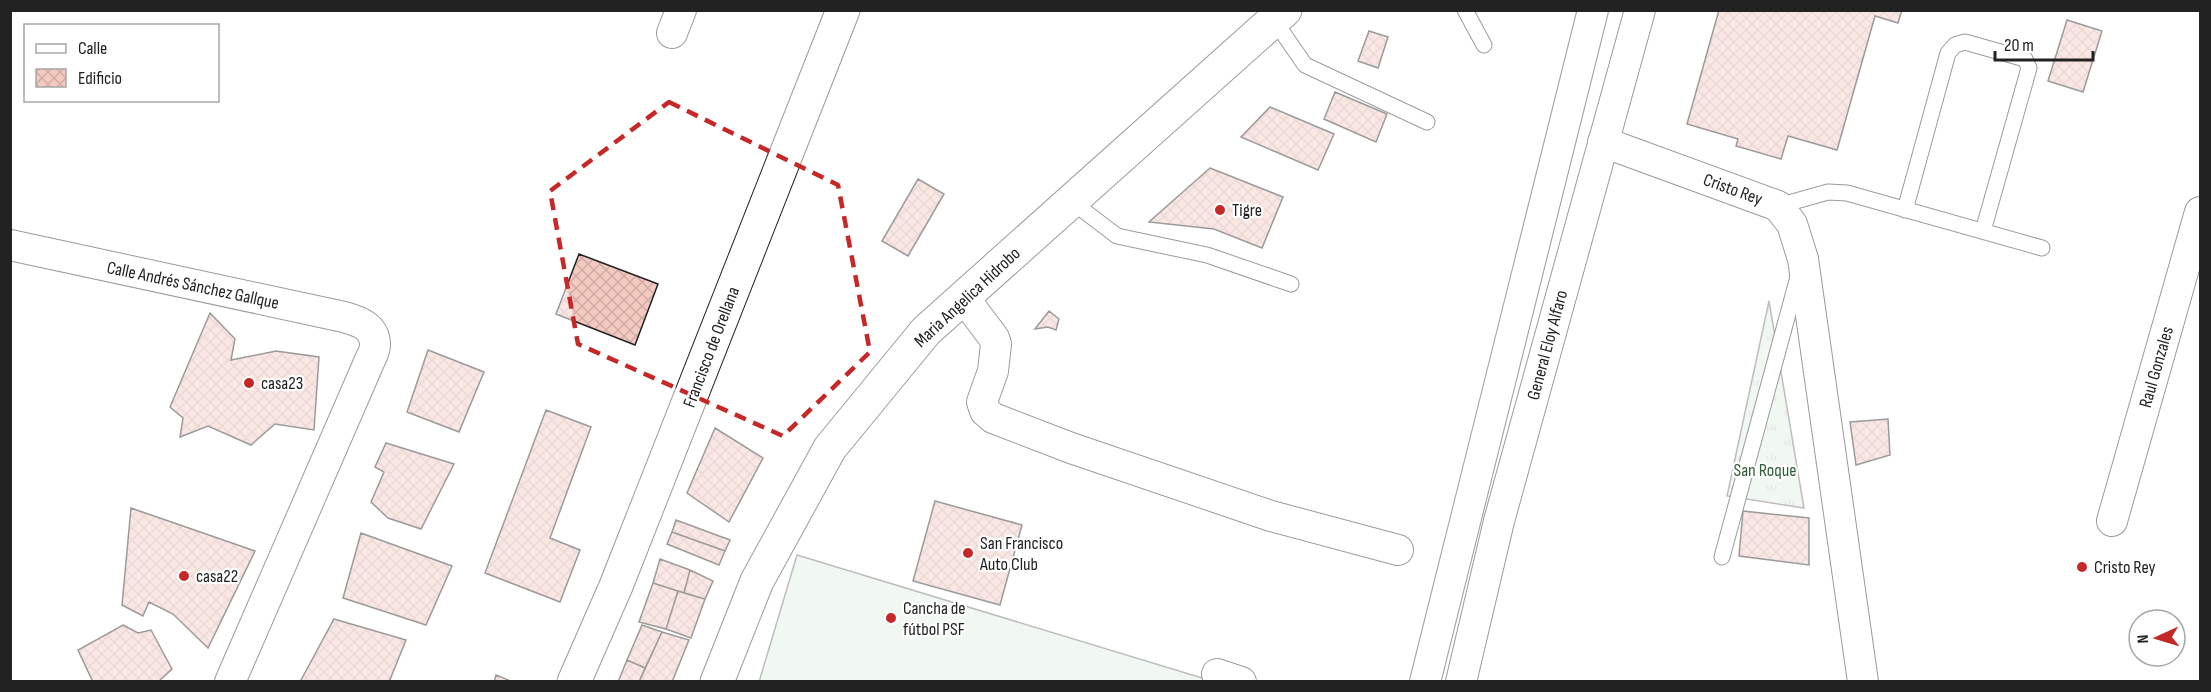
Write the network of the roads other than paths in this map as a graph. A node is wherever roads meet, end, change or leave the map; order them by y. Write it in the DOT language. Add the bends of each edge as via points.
graph roads {
  1 [pos="843,10"];
  2 [pos="1465,10"];
  3 [pos="1593,10"];
  4 [pos="1640,10"];
  5 [pos="1280,15"];
  6 [pos="1484,45"];
  7 [pos="1427,122"];
  8 [pos="1603,142"];
  9 [pos="1071,201"];
  10 [pos="1778,206"];
  11 [pos="1905,210"];
  12 [pos="2200,212"];
  13 [pos="1983,231"];
  14 [pos="10,245"];
  15 [pos="2042,248"];
  16 [pos="1803,259"];
  17 [pos="1292,284"];
  18 [pos="964,298"];
  19 [pos="2112,521"];
  20 [pos="1398,550"];
  21 [pos="1722,557"];
  22 [pos="230,681"];
  23 [pos="574,681"];
  24 [pos="717,681"];
  25 [pos="1425,681"];
  26 [pos="1461,681"];
  27 [pos="1863,681"];
  1 -- 23 [label="street, Francisco de Orellana" via="628,557"];
  2 -- 6 [label="lane"];
  3 -- 25 [label="street"];
  4 -- 8 [label="street, General Eloy Alfaro"];
  5 -- 7 [label="lane" via="1305,65"];
  5 -- 9 [label="street, Maria Angelica Hidrobo"];
  8 -- 10 [label="street, Cristo Rey"];
  8 -- 26 [label="street, General Eloy Alfaro" via="1499,521"];
  9 -- 17 [label="lane" via="1117,236 1207,255"];
  9 -- 18 [label="street, Maria Angelica Hidrobo"];
  10 -- 11 [label="lane" via="1828,192 1847,193"];
  10 -- 16 [label="street, Cristo Rey" via="1792,224"];
  11 -- 13 [label="lane"];
  11 -- 13 [label="lane" via="1948,53 1965,42 2025,59 2029,68"];
  12 -- 19 [label="street, Raul Gonzales"];
  13 -- 15 [label="lane"];
  14 -- 22 [label="street, Calle Andrés Sánchez Gallque" via="344,317 363,322 370,332 375,345 370,360"];
  16 -- 21 [label="lane"];
  16 -- 27 [label="street, Cristo Rey"];
  18 -- 20 [label="street" via="996,345 993,371 982,402 993,418 1271,516"];
  18 -- 24 [label="street, Maria Angelica Hidrobo" via="926,331 830,448 757,581"];
}
